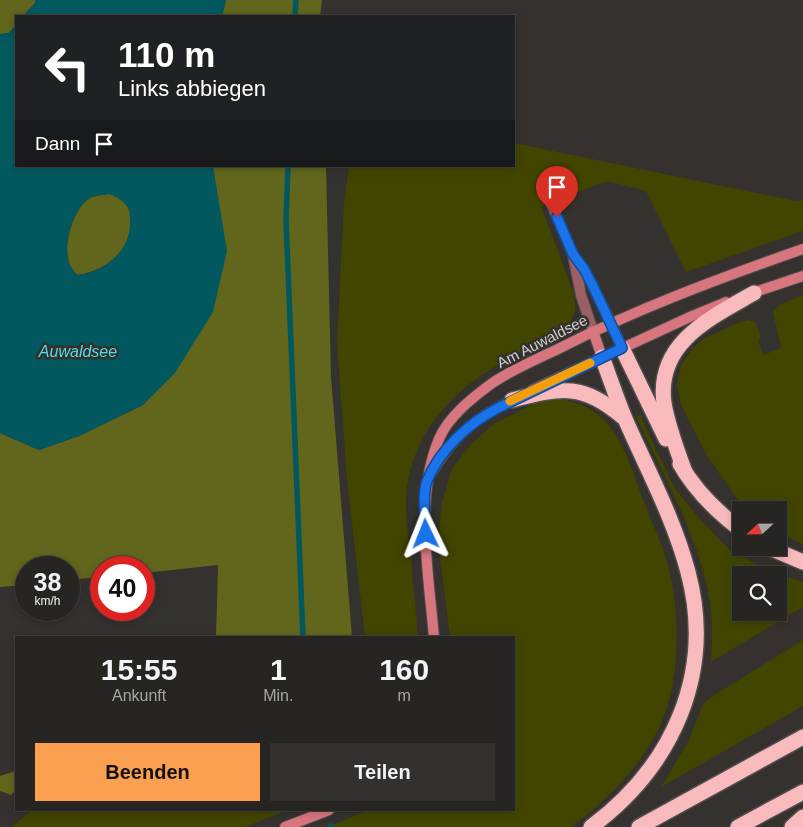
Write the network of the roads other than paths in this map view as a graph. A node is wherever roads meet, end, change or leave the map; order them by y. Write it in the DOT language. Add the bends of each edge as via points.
graph roads {
  1 [pos="551,203"];
  2 [pos="803,249"];
  3 [pos="573,254"];
  4 [pos="803,276"];
  5 [pos="754,293"];
  6 [pos="611,323"];
  7 [pos="593,331"];
  8 [pos="622,348"];
  9 [pos="602,357"];
  10 [pos="512,400"];
  11 [pos="626,420"];
  12 [pos="685,472"];
  13 [pos="427,482"];
  14 [pos="732,522"];
  15 [pos="788,556"];
  16 [pos="803,562"];
  17 [pos="434,636"];
  18 [pos="803,737"];
  19 [pos="803,792"];
  20 [pos="326,811"];
  21 [pos="803,817"];
  22 [pos="285,827"];
  23 [pos="591,827"];
  24 [pos="639,827"];
  25 [pos="738,827"];
  26 [pos="792,827"];
  1 -- 3 [label="street"];
  2 -- 6 [label="street, Am Auwaldsee"];
  3 -- 6 [label="street"];
  3 -- 7 [label="street" via="581,295"];
  4 -- 5 [label="street, Am Auwaldsee"];
  5 -- 8 [label="street, Am Auwaldsee" via="692,316"];
  5 -- 12 [label="highway" via="699,326 670,358 663,388 664,404"];
  6 -- 7 [label="street, Am Auwaldsee"];
  6 -- 8 [label="street"];
  7 -- 9 [label="street"];
  7 -- 13 [label="street, Am Auwaldsee" via="492,384 471,400 440,436"];
  8 -- 9 [label="street, Am Auwaldsee"];
  8 -- 12 [label="highway"];
  9 -- 10 [label="street, Am Auwaldsee"];
  9 -- 11 [label="highway"];
  10 -- 11 [label="highway" via="561,390 574,391 598,399"];
  10 -- 13 [label="street, Am Auwaldsee" via="462,432 445,451"];
  11 -- 23 [label="highway" via="665,507 688,572 696,640 687,694 676,728 641,782"];
  12 -- 14 [label="highway" via="710,504"];
  13 -- 17 [label="street, Am Auwaldsee" via="426,534"];
  15 -- 16 [label="highway"];
  18 -- 24 [label="highway"];
  19 -- 25 [label="highway"];
  20 -- 22 [label="street"];
  21 -- 26 [label="highway"];
}
